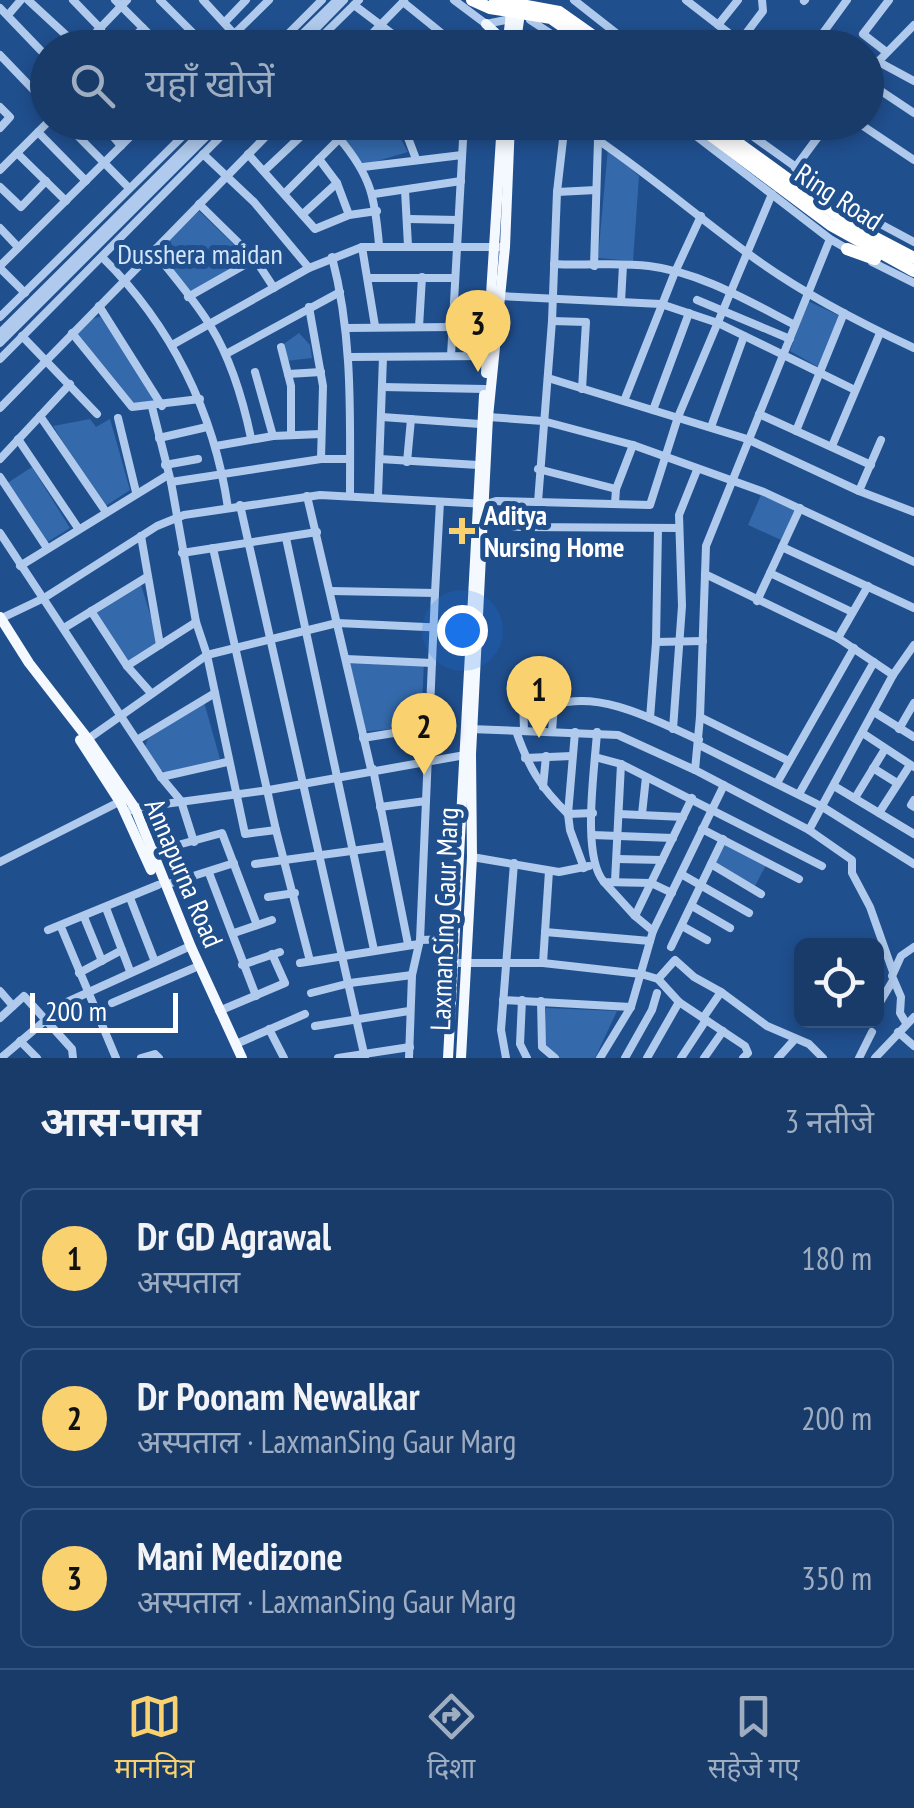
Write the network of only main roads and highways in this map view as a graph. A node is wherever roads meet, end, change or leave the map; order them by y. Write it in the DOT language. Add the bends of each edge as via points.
graph roads {
  1 [pos="472,0"];
  2 [pos="495,0"];
  3 [pos="512,0"];
  4 [pos="522,0"];
  5 [pos="515,20"];
  6 [pos="537,22"];
  7 [pos="486,24"];
  8 [pos="494,30"];
  9 [pos="513,30"];
  10 [pos="527,30"];
  11 [pos="568,30"];
  12 [pos="584,30"];
  13 [pos="505,140"];
  14 [pos="716,140"];
  15 [pos="728,140"];
  16 [pos="808,177"];
  17 [pos="771,181"];
  18 [pos="810,196"];
  19 [pos="499,248"];
  20 [pos="848,250"];
  21 [pos="911,265"];
  22 [pos="490,356"];
  23 [pos="484,420"];
  24 [pos="481,504"];
  25 [pos="0,618"];
  26 [pos="0,628"];
  27 [pos="469,729"];
  28 [pos="468,754"];
  29 [pos="127,805"];
  30 [pos="162,885"];
  31 [pos="459,963"];
  32 [pos="238,1058"];
  33 [pos="448,1058"];
  34 [pos="460,1058"];
  1 -- 11 [label="highway, bridge" via="551,18"];
  2 -- 12 [label="highway, bridge" via="559,12"];
  3 -- 5 [label="main road"];
  4 -- 5 [label="main road"];
  5 -- 9 [label="main road"];
  6 -- 10 [label="main road"];
  7 -- 8 [label="main road"];
  13 -- 19 [label="main road, LaxmanSing Gaur Marg"];
  14 -- 17 [label="highway, Ring Road"];
  15 -- 17 [label="highway, Ring Road"];
  16 -- 18 [label="highway"];
  17 -- 18 [label="highway, Ring Road"];
  17 -- 21 [label="highway, Ring Road" via="847,236"];
  18 -- 21 [label="highway, Ring Road"];
  19 -- 22 [label="main road, LaxmanSing Gaur Marg"];
  19 -- 22 [label="main road, LaxmanSing Gaur Marg"];
  20 -- 21 [label="highway" via="892,268"];
  22 -- 23 [label="main road, LaxmanSing Gaur Marg"];
  22 -- 23 [label="main road, LaxmanSing Gaur Marg"];
  23 -- 24 [label="main road, LaxmanSing Gaur Marg"];
  23 -- 24 [label="main road, LaxmanSing Gaur Marg"];
  24 -- 27 [label="main road, LaxmanSing Gaur Marg"];
  24 -- 27 [label="main road, LaxmanSing Gaur Marg"];
  25 -- 29 [label="main road, Annapurna Road"];
  26 -- 29 [label="main road, Annapurna Road"];
  27 -- 28 [label="main road, LaxmanSing Gaur Marg"];
  28 -- 31 [label="main road, LaxmanSing Gaur Marg" via="472,857"];
  28 -- 31 [label="main road, LaxmanSing Gaur Marg" via="454,939"];
  29 -- 30 [label="main road, Annapurna Road"];
  29 -- 30 [label="main road, Annapurna Road"];
  30 -- 32 [label="main road, Annapurna Road"];
  30 -- 32 [label="main road, Annapurna Road"];
  31 -- 33 [label="main road, LaxmanSing Gaur Marg"];
  31 -- 34 [label="main road, LaxmanSing Gaur Marg"];
}
